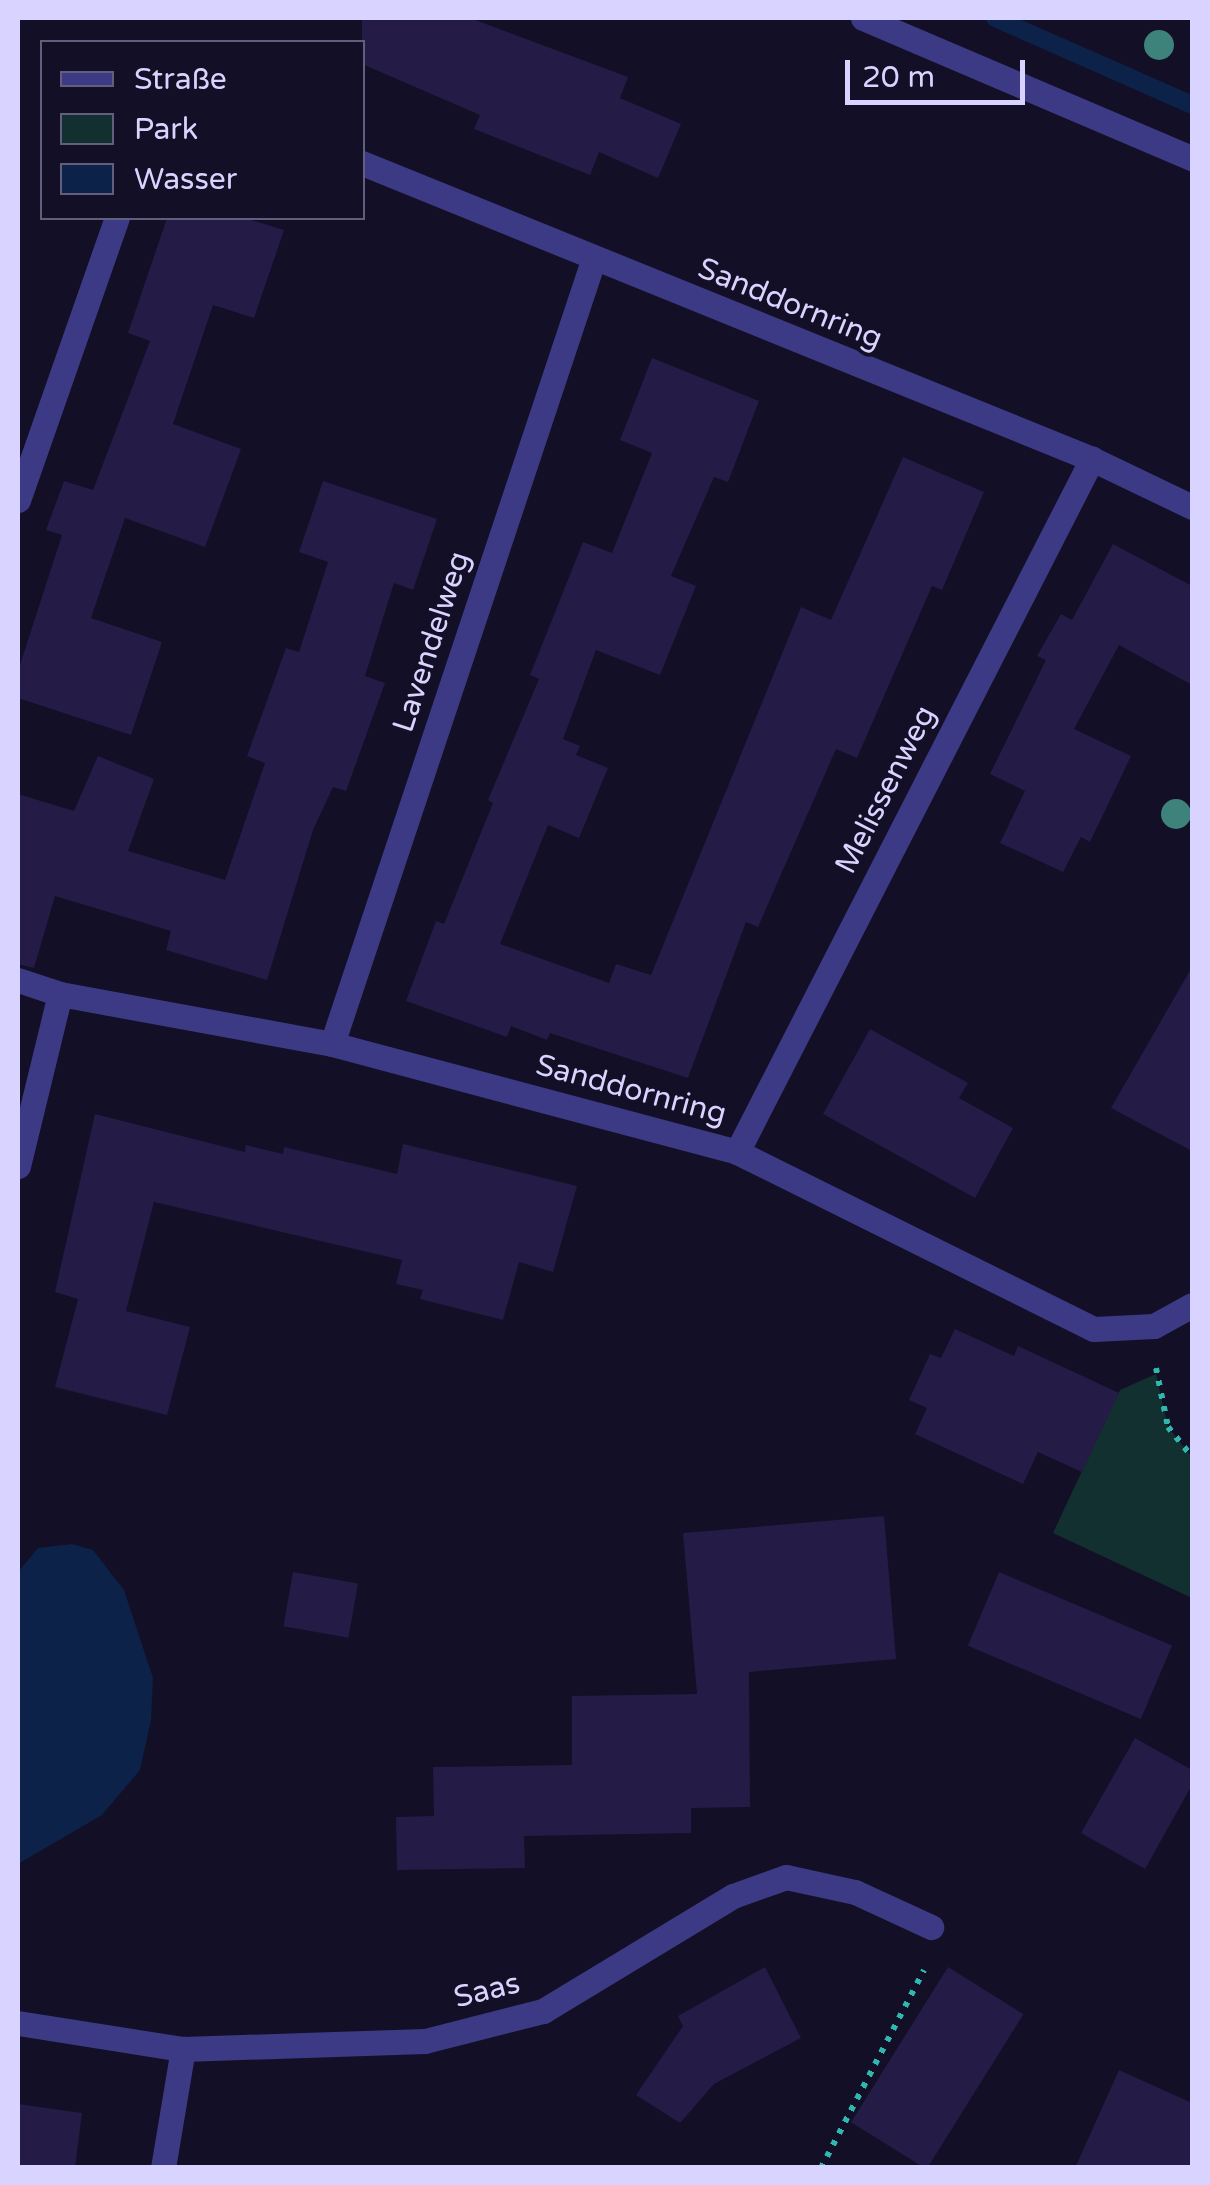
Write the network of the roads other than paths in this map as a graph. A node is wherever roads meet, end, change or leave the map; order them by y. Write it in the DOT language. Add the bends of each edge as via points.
graph roads {
  1 [pos="862,18"];
  2 [pos="1192,158"];
  3 [pos="365,164"];
  4 [pos="116,220"];
  5 [pos="594,261"];
  6 [pos="1092,459"];
  7 [pos="18,500"];
  8 [pos="1192,508"];
  9 [pos="18,980"];
  10 [pos="60,994"];
  11 [pos="332,1044"];
  12 [pos="737,1152"];
  13 [pos="18,1166"];
  14 [pos="1192,1304"];
  15 [pos="930,1927"];
  16 [pos="18,2023"];
  17 [pos="182,2049"];
  18 [pos="162,2168"];
  1 -- 2 [label="street"];
  3 -- 5 [label="street, Sanddornring"];
  4 -- 7 [label="street"];
  5 -- 6 [label="street, Sanddornring"];
  5 -- 11 [label="street, Lavendelweg"];
  6 -- 8 [label="street, Sanddornring"];
  6 -- 12 [label="street, Melissenweg"];
  9 -- 10 [label="street, Sanddornring"];
  10 -- 11 [label="street, Sanddornring"];
  10 -- 13 [label="street"];
  11 -- 12 [label="street, Sanddornring"];
  12 -- 14 [label="street, Sanddornring" via="1094,1330 1154,1326"];
  15 -- 17 [label="street, Saas" via="854,1892 786,1877 734,1896 543,2011 424,2041"];
  16 -- 17 [label="street, Saas"];
  17 -- 18 [label="street"];
}
